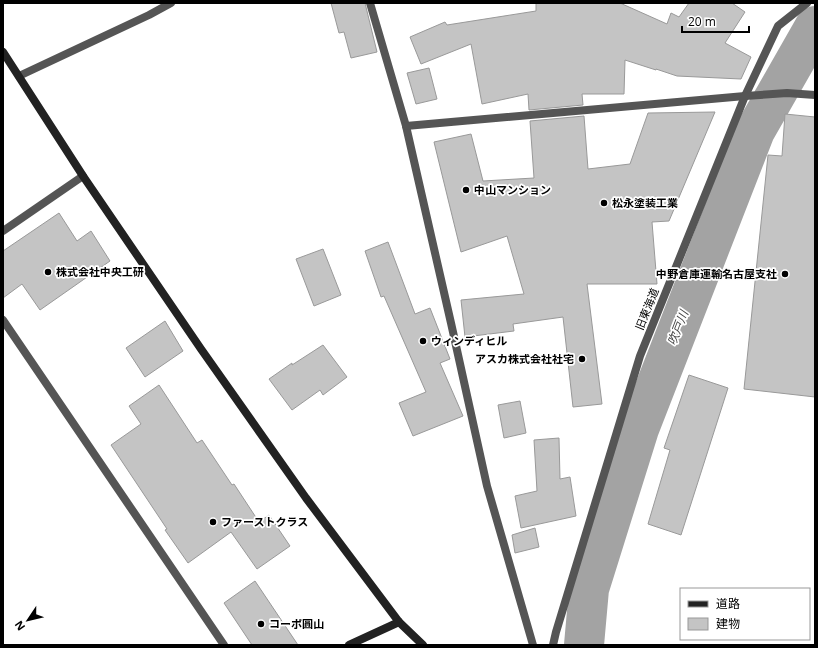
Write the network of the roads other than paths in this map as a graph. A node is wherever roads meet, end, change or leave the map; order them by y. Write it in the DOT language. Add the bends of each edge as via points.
graph roads {
  1 [pos="171,3"];
  2 [pos="370,3"];
  3 [pos="807,3"];
  4 [pos="3,52"];
  5 [pos="19,76"];
  6 [pos="815,95"];
  7 [pos="745,96"];
  8 [pos="406,126"];
  9 [pos="83,176"];
  10 [pos="3,231"];
  11 [pos="3,320"];
  12 [pos="399,622"];
  13 [pos="224,645"];
  14 [pos="349,645"];
  15 [pos="423,645"];
  16 [pos="532,645"];
  17 [pos="553,645"];
  1 -- 5 [label="street"];
  2 -- 8 [label="street"];
  3 -- 7 [label="street, 旧東海道" via="778,26"];
  4 -- 5 [label="street"];
  5 -- 9 [label="street"];
  6 -- 7 [label="street" via="786,93"];
  7 -- 8 [label="street"];
  7 -- 17 [label="street, 旧東海道" via="640,356"];
  8 -- 16 [label="street" via="487,486"];
  9 -- 10 [label="street"];
  9 -- 12 [label="street" via="306,498"];
  11 -- 13 [label="street"];
  12 -- 14 [label="street"];
  12 -- 15 [label="street"];
}
